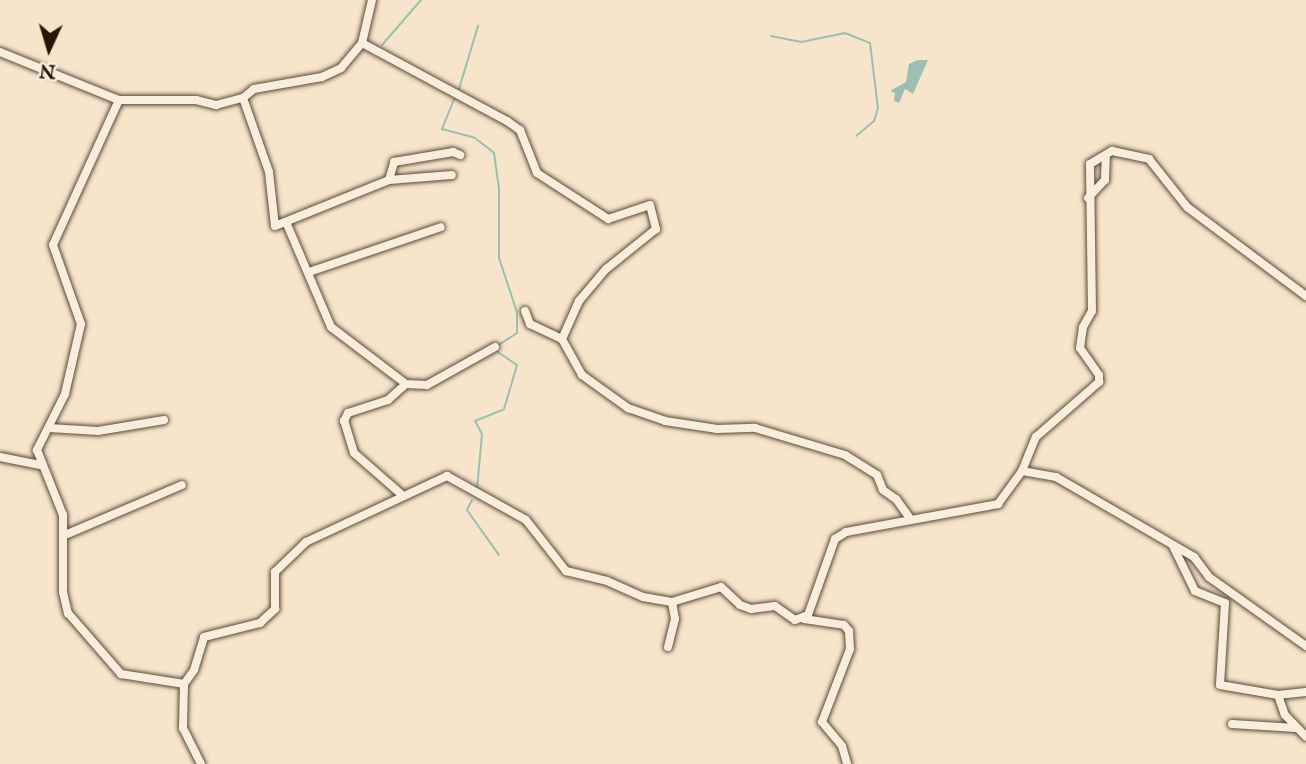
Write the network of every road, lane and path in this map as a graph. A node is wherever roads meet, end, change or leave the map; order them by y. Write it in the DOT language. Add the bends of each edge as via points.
graph roads {
  1 [pos="372,0"];
  2 [pos="362,43"];
  3 [pos="1,54"];
  4 [pos="243,98"];
  5 [pos="119,100"];
  6 [pos="460,155"];
  7 [pos="1106,155"];
  8 [pos="452,175"];
  9 [pos="389,180"];
  10 [pos="1088,198"];
  11 [pos="286,222"];
  12 [pos="441,227"];
  13 [pos="309,272"];
  14 [pos="1306,296"];
  15 [pos="525,311"];
  16 [pos="562,339"];
  17 [pos="495,347"];
  18 [pos="406,384"];
  19 [pos="164,421"];
  20 [pos="49,428"];
  21 [pos="0,457"];
  22 [pos="40,465"];
  23 [pos="1022,471"];
  24 [pos="182,485"];
  25 [pos="401,494"];
  26 [pos="909,517"];
  27 [pos="65,535"];
  28 [pos="1173,546"];
  29 [pos="672,602"];
  30 [pos="804,619"];
  31 [pos="1306,646"];
  32 [pos="668,648"];
  33 [pos="184,684"];
  34 [pos="1306,692"];
  35 [pos="1278,695"];
  36 [pos="1232,724"];
  37 [pos="1296,729"];
  38 [pos="1306,737"];
  39 [pos="201,764"];
  40 [pos="847,764"];
  1 -- 2 [label="street"];
  2 -- 4 [label="street" via="341,68 322,77 254,89"];
  2 -- 16 [label="street" via="520,130 537,173 608,219 650,205 656,229 606,269 579,301"];
  3 -- 5 [label="street"];
  4 -- 5 [label="street" via="216,105 196,100"];
  4 -- 11 [label="street" via="269,172 275,226"];
  5 -- 20 [label="street" via="53,246 81,324 65,394"];
  6 -- 9 [label="street" via="430,154 394,162"];
  7 -- 10 [label="street" via="1105,180"];
  7 -- 10 [label="street" via="1090,163"];
  7 -- 14 [label="street" via="1112,151 1149,159 1187,207"];
  8 -- 9 [label="street"];
  9 -- 11 [label="street"];
  10 -- 23 [label="street" via="1092,311 1083,327 1080,348 1099,382 1036,437"];
  11 -- 13 [label="street"];
  12 -- 13 [label="street"];
  13 -- 18 [label="street" via="331,327"];
  15 -- 16 [label="street" via="530,324"];
  16 -- 26 [label="street" via="582,375 628,408 665,421 717,429 755,428 845,456 877,475 883,490 897,499"];
  17 -- 18 [label="street" via="426,385"];
  18 -- 25 [label="street" via="388,400 348,413 344,421 354,453"];
  19 -- 20 [label="street" via="97,431"];
  20 -- 22 [label="street" via="38,442"];
  21 -- 22 [label="street"];
  22 -- 27 [label="street" via="63,515"];
  23 -- 26 [label="street" via="999,503"];
  23 -- 28 [label="street" via="1073,484"];
  24 -- 27 [label="street"];
  25 -- 29 [label="street" via="447,476 526,520 566,571"];
  25 -- 33 [label="street" via="306,542 282,561 275,572 275,609 260,623 204,637 190,680"];
  26 -- 30 [label="street" via="846,532 835,539"];
  27 -- 33 [label="street" via="64,604 94,648 121,674"];
  28 -- 31 [label="street" via="1194,557 1209,578"];
  28 -- 35 [label="street" via="1195,591 1225,603 1220,685"];
  29 -- 30 [label="street" via="720,587 748,608 775,606 791,619"];
  29 -- 32 [label="street" via="675,619"];
  30 -- 40 [label="street" via="844,625 849,631 850,649 822,722 842,746"];
  33 -- 39 [label="street" via="183,728"];
  34 -- 35 [label="street"];
  35 -- 37 [label="street"];
  36 -- 37 [label="street"];
  37 -- 38 [label="street"];
}
